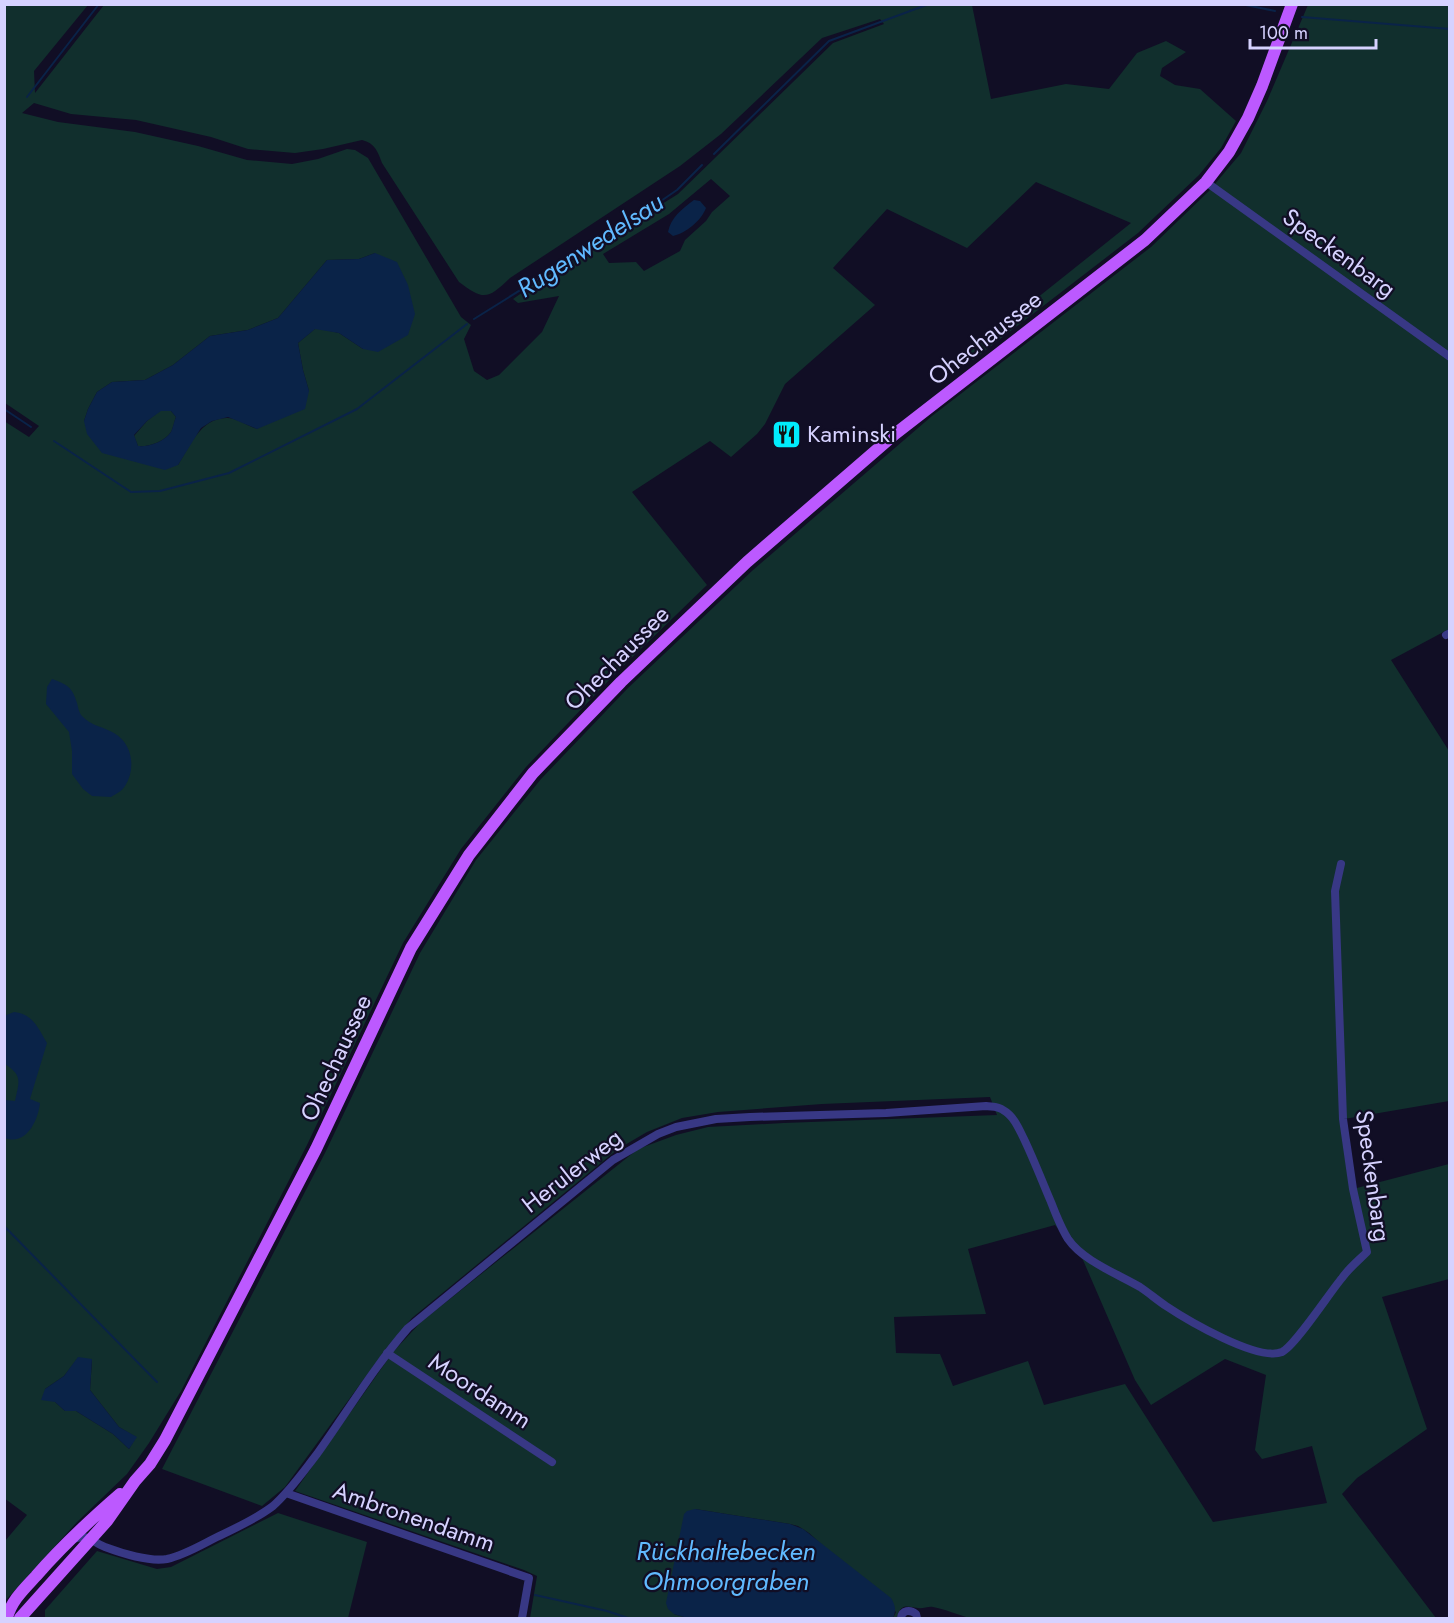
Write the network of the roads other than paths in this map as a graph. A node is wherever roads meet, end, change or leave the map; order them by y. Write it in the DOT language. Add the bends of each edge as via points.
graph roads {
  1 [pos="1292,4"];
  2 [pos="1206,182"];
  3 [pos="1449,357"];
  4 [pos="1341,864"];
  5 [pos="1119,1275"];
  6 [pos="387,1353"];
  7 [pos="552,1462"];
  8 [pos="135,1481"];
  9 [pos="286,1493"];
  10 [pos="94,1517"];
  11 [pos="92,1538"];
  12 [pos="68,1540"];
  13 [pos="34,1604"];
  14 [pos="8,1608"];
  15 [pos="7,1618"];
  16 [pos="20,1618"];
  17 [pos="34,1618"];
  18 [pos="522,1618"];
  19 [pos="901,1618"];
  20 [pos="916,1618"];
  1 -- 2 [label="main road, Ohechaussee" via="1248,118"];
  2 -- 3 [label="street, Speckenbarg"];
  2 -- 8 [label="main road, Ohechaussee" via="1144,240 896,434 747,562 621,682 533,773 468,855 411,948 316,1149 165,1440"];
  4 -- 5 [label="street, Speckenbarg" via="1335,891 1343,1119 1367,1252 1343,1276 1288,1347 1270,1354 1252,1351 1188,1320"];
  5 -- 6 [label="street, Herulerweg" via="1070,1242 1019,1129 1012,1117 997,1107 716,1119 658,1134 613,1160 423,1315"];
  6 -- 7 [label="street, Moordamm"];
  6 -- 9 [label="street, Herulerweg"];
  8 -- 10 [label="main road"];
  8 -- 11 [label="main road"];
  9 -- 11 [label="street, Herulerweg" via="253,1520 169,1558 157,1560 134,1555 105,1547"];
  9 -- 18 [label="street, Ambronendamm" via="529,1578"];
  10 -- 11 [label="street"];
  10 -- 12 [label="main road"];
  11 -- 12 [label="street"];
  11 -- 13 [label="main road"];
  12 -- 14 [label="main road"];
  13 -- 16 [label="main road"];
  13 -- 17 [label="main road"];
  14 -- 15 [label="main road"];
  19 -- 20 [label="street" via="904,1612 912,1611"];
}
